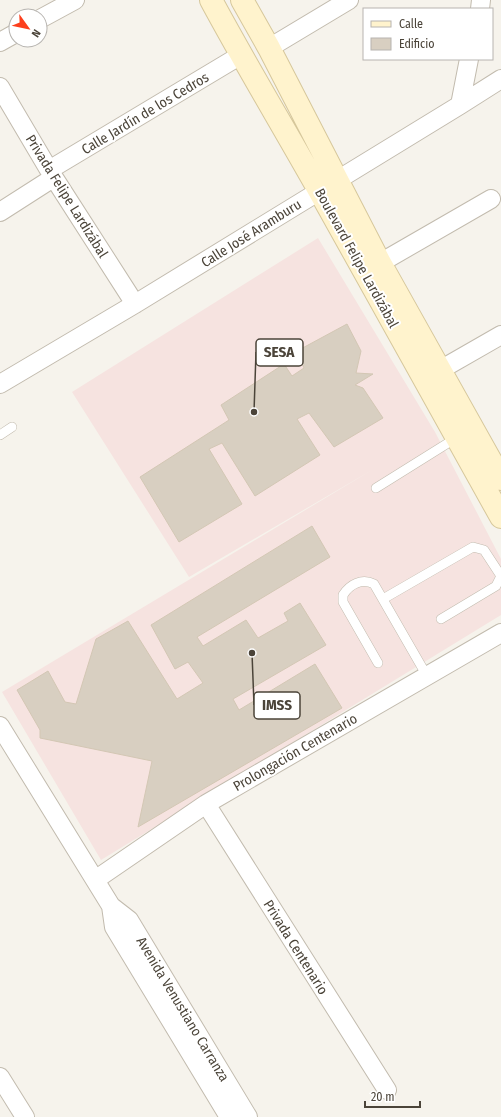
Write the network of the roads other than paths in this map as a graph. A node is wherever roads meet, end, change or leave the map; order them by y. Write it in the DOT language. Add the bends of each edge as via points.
graph roads {
  1 [pos="75,0"];
  2 [pos="211,0"];
  3 [pos="242,0"];
  4 [pos="349,0"];
  5 [pos="48,15"];
  6 [pos="269,48"];
  7 [pos="241,55"];
  8 [pos="469,60"];
  9 [pos="501,79"];
  10 [pos="0,88"];
  11 [pos="460,105"];
  12 [pos="51,174"];
  13 [pos="328,185"];
  14 [pos="491,199"];
  15 [pos="0,212"];
  16 [pos="380,263"];
  17 [pos="135,304"];
  18 [pos="501,336"];
  19 [pos="440,370"];
  20 [pos="0,384"];
  21 [pos="443,396"];
  22 [pos="12,427"];
  23 [pos="0,435"];
  24 [pos="456,438"];
  25 [pos="501,479"];
  26 [pos="376,488"];
  27 [pos="501,517"];
  28 [pos="501,576"];
  29 [pos="383,599"];
  30 [pos="440,619"];
  31 [pos="501,633"];
  32 [pos="378,663"];
  33 [pos="427,676"];
  34 [pos="0,726"];
  35 [pos="206,804"];
  36 [pos="95,880"];
  37 [pos="0,1077"];
  38 [pos="221,1088"];
  39 [pos="387,1090"];
  40 [pos="25,1117"];
  41 [pos="229,1117"];
  42 [pos="248,1117"];
  1 -- 5 [label="street"];
  2 -- 7 [label="main road, Boulevard Felipe Lardizábal"];
  3 -- 6 [label="main road, Boulevard Felipe Lardizábal"];
  4 -- 6 [label="street"];
  6 -- 13 [label="main road, Boulevard Felipe Lardizábal"];
  7 -- 12 [label="street, Calle Jardín de los Cedros"];
  7 -- 13 [label="main road, Boulevard Felipe Lardizábal"];
  8 -- 11 [label="street"];
  9 -- 11 [label="street, Calle José Aramburu"];
  10 -- 12 [label="street, Privada Felipe Lardizábal"];
  11 -- 13 [label="street, Calle José Aramburu"];
  12 -- 15 [label="street, Calle Jardín de los Cedros"];
  12 -- 17 [label="street, Privada Felipe Lardizábal"];
  13 -- 16 [label="main road, Boulevard Felipe Lardizábal"];
  13 -- 17 [label="street, Calle José Aramburu"];
  13 -- 21 [label="main road, Boulevard Felipe Lardizábal"];
  14 -- 16 [label="street"];
  16 -- 19 [label="main road, Boulevard Felipe Lardizábal"];
  17 -- 20 [label="street, Calle José Aramburu"];
  18 -- 19 [label="street"];
  19 -- 21 [label="main road, Boulevard Felipe Lardizábal"];
  21 -- 24 [label="main road, Boulevard Felipe Lardizábal"];
  21 -- 25 [label="main road, Boulevard Felipe Lardizábal"];
  22 -- 23 [label="lane"];
  24 -- 26 [label="lane"];
  24 -- 27 [label="main road, Boulevard Felipe Lardizábal"];
  28 -- 29 [label="lane" via="484,550 473,547"];
  28 -- 30 [label="lane" via="496,586"];
  29 -- 32 [label="lane" via="374,584 368,581 361,581 343,595 344,602"];
  29 -- 33 [label="lane"];
  31 -- 33 [label="street, Prolongación Centenario"];
  33 -- 35 [label="street, Prolongación Centenario"];
  34 -- 36 [label="street, Avenida Venustiano Carranza"];
  35 -- 36 [label="street, Prolongación Centenario"];
  35 -- 39 [label="street, Privada Centenario"];
  36 -- 38 [label="street, Avenida Venustiano Carranza" via="111,906 129,920"];
  37 -- 40 [label="street"];
  38 -- 41 [label="street, Avenida Venustiano Carranza"];
  38 -- 42 [label="street, Avenida Venustiano Carranza"];
}
